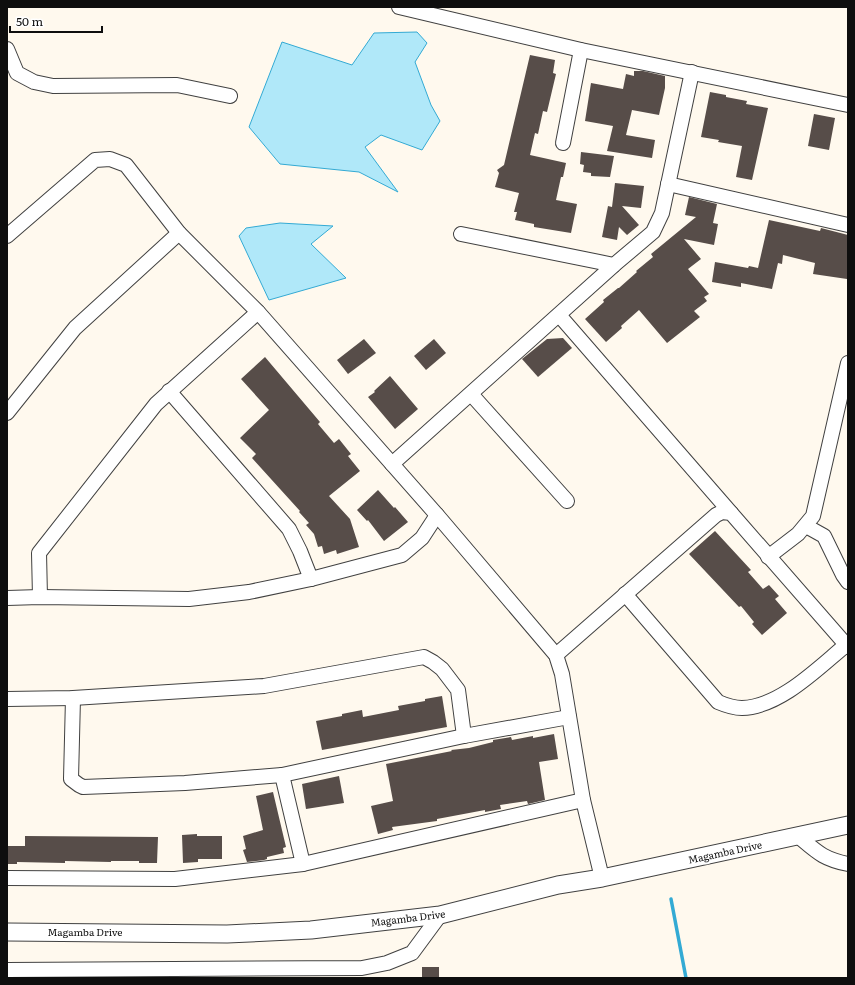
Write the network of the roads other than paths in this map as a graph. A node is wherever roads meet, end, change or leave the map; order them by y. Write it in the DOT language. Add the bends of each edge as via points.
graph roads {
  1 [pos="399,7"];
  2 [pos="7,49"];
  3 [pos="581,50"];
  4 [pos="692,72"];
  5 [pos="230,96"];
  6 [pos="848,105"];
  7 [pos="563,143"];
  8 [pos="668,184"];
  9 [pos="848,225"];
  10 [pos="179,233"];
  11 [pos="462,234"];
  12 [pos="7,236"];
  13 [pos="614,265"];
  14 [pos="258,312"];
  15 [pos="559,314"];
  16 [pos="848,363"];
  17 [pos="169,391"];
  18 [pos="471,394"];
  19 [pos="7,413"];
  20 [pos="392,464"];
  21 [pos="567,501"];
  22 [pos="731,513"];
  23 [pos="437,516"];
  24 [pos="806,526"];
  25 [pos="768,557"];
  26 [pos="311,578"];
  27 [pos="848,582"];
  28 [pos="625,594"];
  29 [pos="40,597"];
  30 [pos="7,598"];
  31 [pos="847,646"];
  32 [pos="556,655"];
  33 [pos="73,698"];
  34 [pos="7,700"];
  35 [pos="569,717"];
  36 [pos="464,736"];
  37 [pos="282,775"];
  38 [pos="583,800"];
  39 [pos="848,825"];
  40 [pos="798,836"];
  41 [pos="304,864"];
  42 [pos="848,864"];
  43 [pos="7,878"];
  44 [pos="602,878"];
  45 [pos="440,915"];
  46 [pos="7,932"];
  47 [pos="7,970"];
  1 -- 3 [label="street"];
  2 -- 5 [label="street" via="17,73 34,82 53,86 177,85"];
  3 -- 4 [label="street"];
  3 -- 7 [label="street"];
  4 -- 6 [label="street"];
  4 -- 8 [label="street"];
  8 -- 9 [label="street"];
  8 -- 13 [label="street" via="662,213 653,232"];
  10 -- 12 [label="street" via="126,165 110,159 95,160"];
  10 -- 14 [label="street"];
  10 -- 19 [label="street" via="75,328"];
  11 -- 13 [label="street"];
  13 -- 15 [label="street"];
  14 -- 17 [label="street"];
  14 -- 20 [label="street"];
  15 -- 18 [label="street"];
  15 -- 22 [label="street"];
  16 -- 24 [label="street" via="813,516"];
  17 -- 26 [label="street" via="289,529"];
  17 -- 29 [label="street" via="156,404 39,553"];
  18 -- 20 [label="street"];
  18 -- 21 [label="street"];
  20 -- 23 [label="street"];
  22 -- 25 [label="street"];
  22 -- 28 [label="street" via="722,512 716,515"];
  23 -- 26 [label="street" via="422,538 402,555"];
  23 -- 32 [label="street"];
  24 -- 25 [label="street"];
  24 -- 27 [label="street" via="824,536"];
  25 -- 31 [label="street"];
  26 -- 29 [label="street" via="249,592 189,599"];
  28 -- 31 [label="street" via="718,702 730,707 742,708 769,702 792,690"];
  28 -- 32 [label="street"];
  29 -- 30 [label="street"];
  32 -- 35 [label="street"];
  33 -- 34 [label="street"];
  33 -- 36 [label="street" via="264,686 424,657 442,669 458,690"];
  33 -- 37 [label="street" via="71,779 79,785 88,787 185,783"];
  35 -- 36 [label="street"];
  35 -- 38 [label="street"];
  36 -- 37 [label="street"];
  37 -- 41 [label="street"];
  38 -- 41 [label="street"];
  38 -- 44 [label="street"];
  39 -- 40 [label="street, Magamba Drive"];
  40 -- 42 [label="street" via="821,855"];
  40 -- 44 [label="street, Magamba Drive"];
  41 -- 43 [label="street" via="175,879"];
  44 -- 45 [label="street, Magamba Drive" via="558,885"];
  45 -- 46 [label="street, Magamba Drive" via="311,930 227,934"];
  45 -- 47 [label="street" via="412,953 387,963 362,968"];
}
